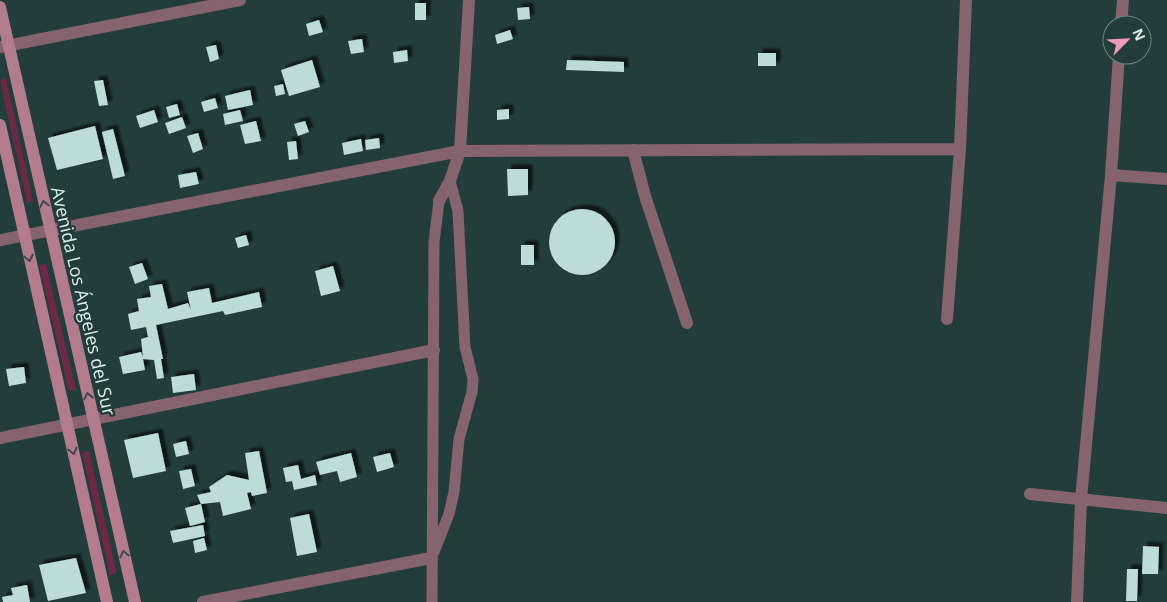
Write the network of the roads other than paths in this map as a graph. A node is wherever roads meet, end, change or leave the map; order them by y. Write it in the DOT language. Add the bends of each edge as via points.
graph roads {
  1 [pos="240,0"];
  2 [pos="469,0"];
  3 [pos="966,0"];
  4 [pos="1123,0"];
  5 [pos="0,7"];
  6 [pos="1122,15"];
  7 [pos="4,46"];
  8 [pos="1118,65"];
  9 [pos="0,125"];
  10 [pos="960,149"];
  11 [pos="633,150"];
  12 [pos="460,151"];
  13 [pos="1110,175"];
  14 [pos="1167,179"];
  15 [pos="450,181"];
  16 [pos="439,201"];
  17 [pos="50,230"];
  18 [pos="24,235"];
  19 [pos="0,240"];
  20 [pos="948,319"];
  21 [pos="686,323"];
  22 [pos="434,350"];
  23 [pos="93,418"];
  24 [pos="67,424"];
  25 [pos="0,438"];
  26 [pos="1030,494"];
  27 [pos="1081,499"];
  28 [pos="1167,508"];
  29 [pos="431,558"];
  30 [pos="107,602"];
  31 [pos="135,602"];
  32 [pos="203,602"];
  33 [pos="432,602"];
  34 [pos="1077,602"];
  1 -- 7 [label="street"];
  2 -- 12 [label="street"];
  3 -- 10 [label="street"];
  4 -- 6 [label="street"];
  5 -- 7 [label="street, Avenida Los Ángeles del Sur"];
  17 -- 7 [label="street, Avenida Los Ángeles del Sur, one-way"];
  8 -- 13 [label="street"];
  9 -- 18 [label="street"];
  10 -- 11 [label="street"];
  10 -- 20 [label="street"];
  11 -- 12 [label="street"];
  11 -- 21 [label="street"];
  12 -- 15 [label="street"];
  12 -- 17 [label="street"];
  13 -- 14 [label="street"];
  13 -- 27 [label="street"];
  15 -- 16 [label="street"];
  15 -- 29 [label="lane" via="458,211 465,347 473,379 459,439 449,514"];
  16 -- 22 [label="lane" via="434,242"];
  17 -- 18 [label="street"];
  23 -- 17 [label="street, Avenida Los Ángeles del Sur, one-way"];
  18 -- 19 [label="street"];
  18 -- 24 [label="street, one-way"];
  22 -- 23 [label="street"];
  22 -- 29 [label="lane"];
  23 -- 24 [label="street"];
  31 -- 23 [label="street, Avenida Los Ángeles del Sur, one-way"];
  24 -- 25 [label="street"];
  24 -- 30 [label="street, one-way"];
  26 -- 27 [label="street"];
  27 -- 28 [label="street"];
  27 -- 34 [label="street"];
  29 -- 32 [label="street"];
  29 -- 33 [label="lane"];
}
